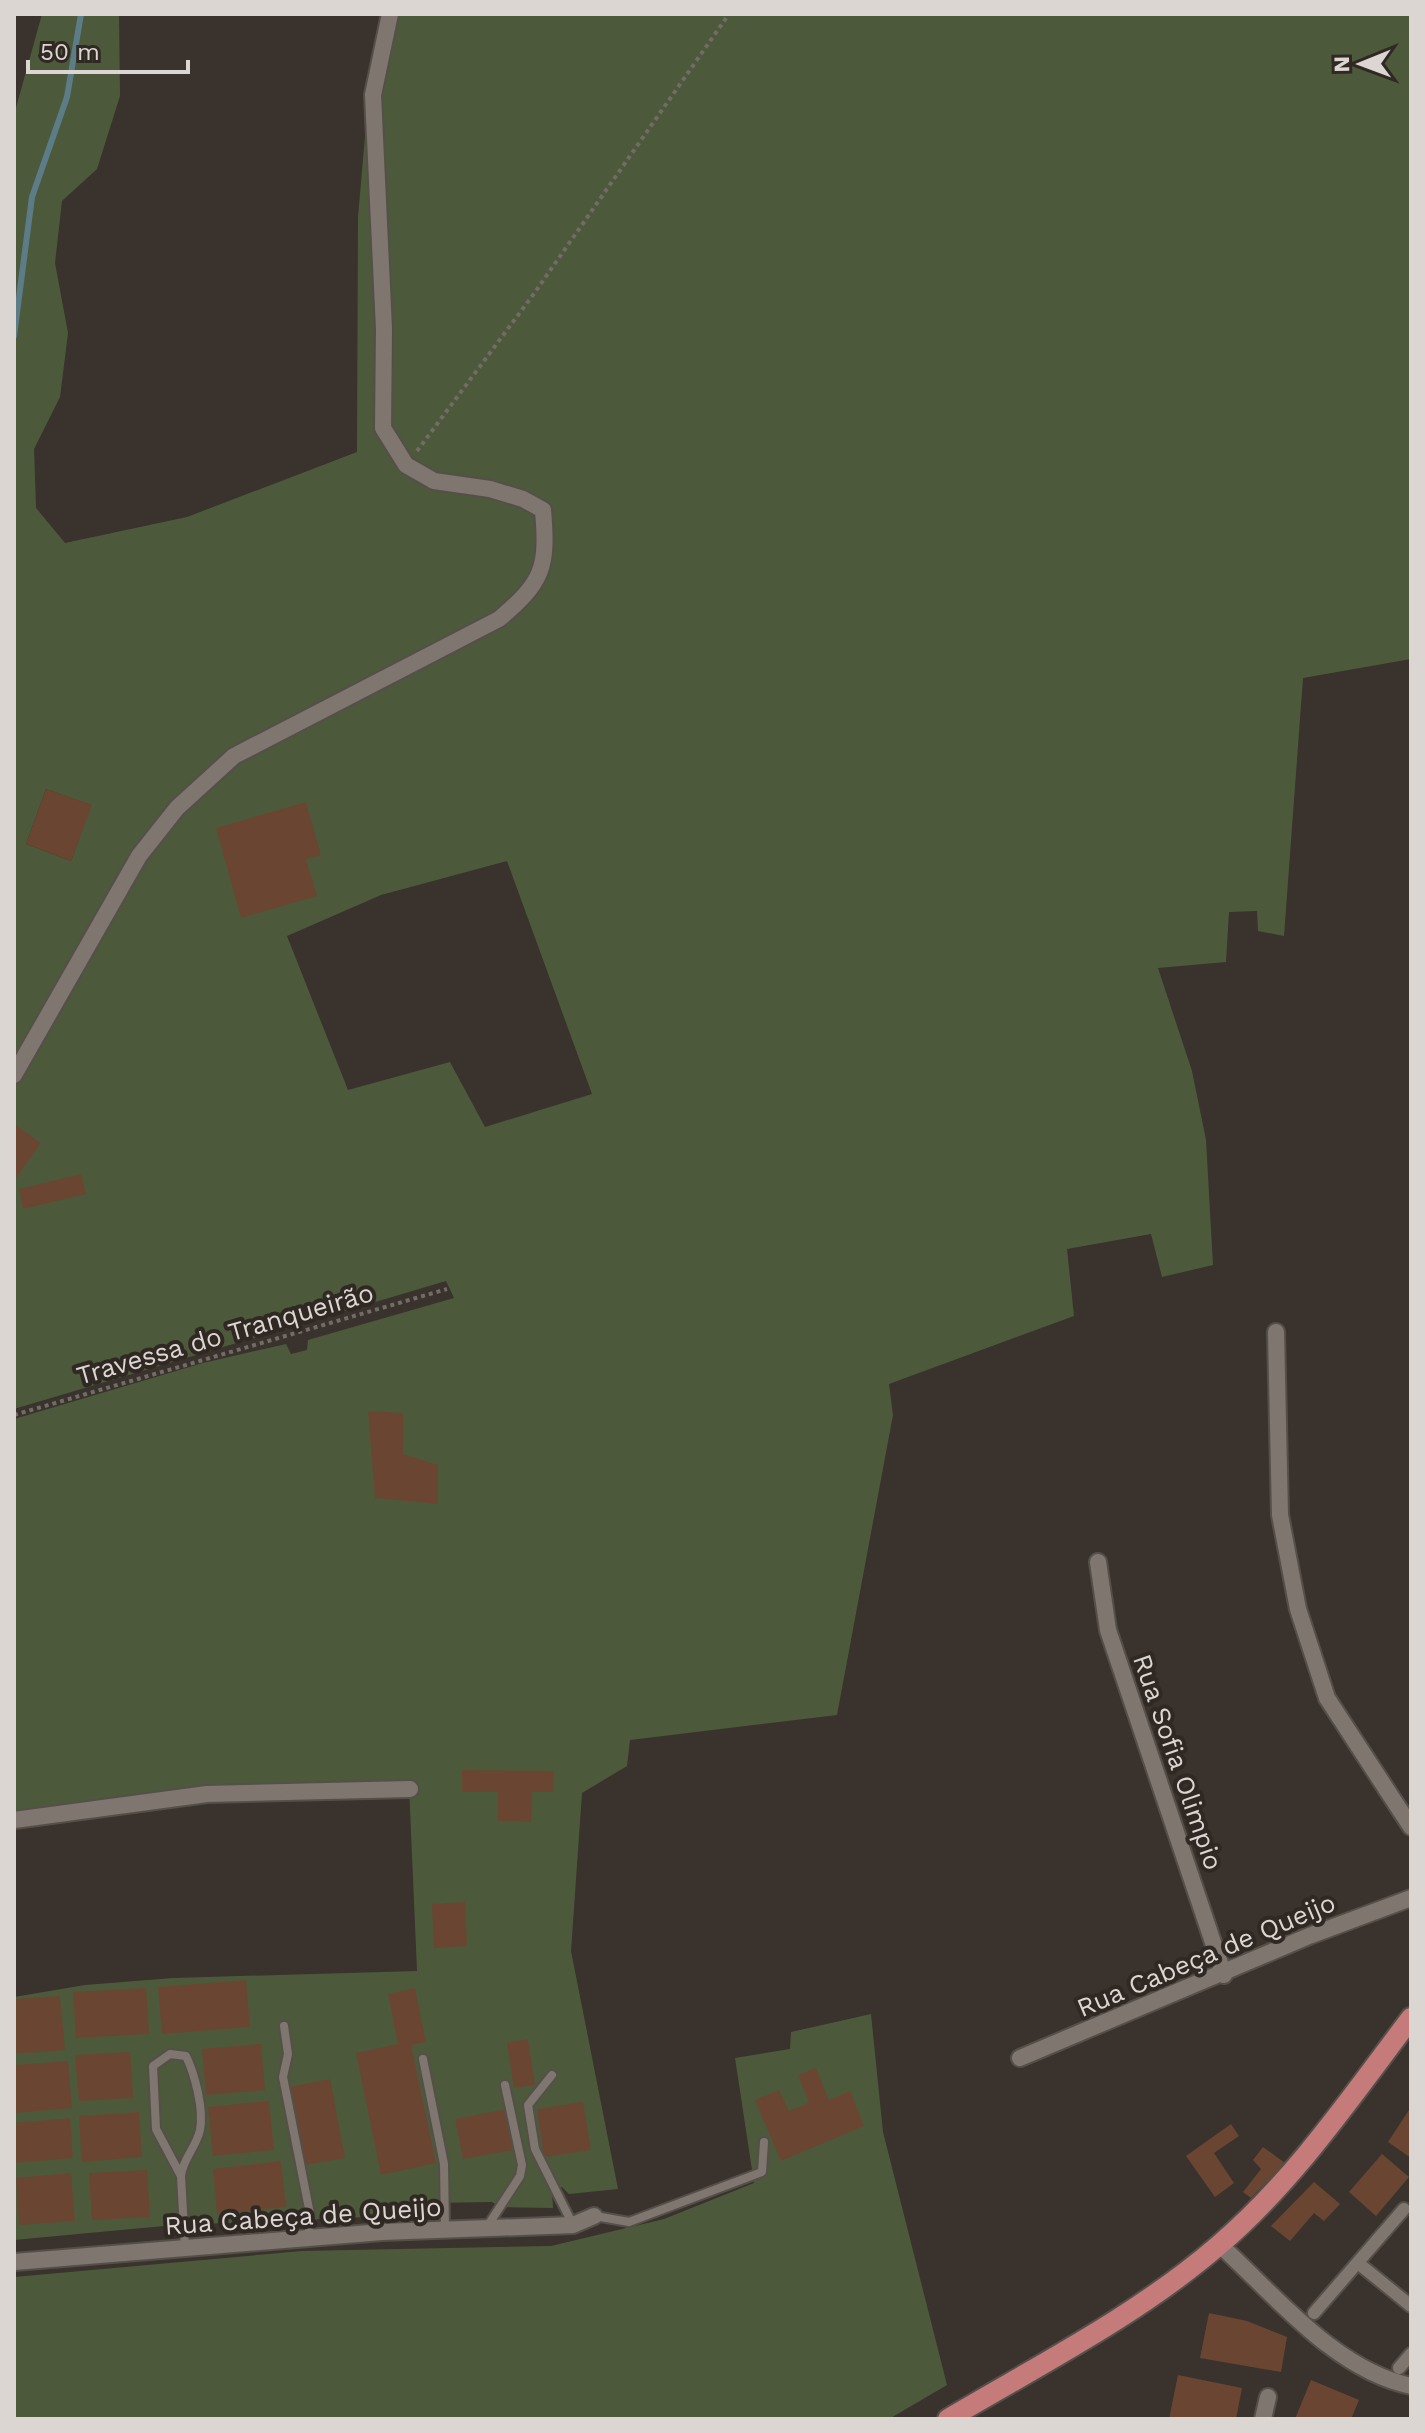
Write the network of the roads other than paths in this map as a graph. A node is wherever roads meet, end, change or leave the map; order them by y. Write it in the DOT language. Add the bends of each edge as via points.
graph roads {
  1 [pos="390,14"];
  2 [pos="14,1075"];
  3 [pos="1276,1332"];
  4 [pos="1098,1562"];
  5 [pos="410,1789"];
  6 [pos="14,1820"];
  7 [pos="1411,1827"];
  8 [pos="1411,1898"];
  9 [pos="1224,1975"];
  10 [pos="1411,2018"];
  11 [pos="284,2026"];
  12 [pos="1020,2058"];
  13 [pos="423,2059"];
  14 [pos="552,2075"];
  15 [pos="505,2085"];
  16 [pos="764,2142"];
  17 [pos="181,2176"];
  18 [pos="1404,2209"];
  19 [pos="594,2216"];
  20 [pos="573,2225"];
  21 [pos="487,2228"];
  22 [pos="445,2230"];
  23 [pos="308,2238"];
  24 [pos="1220,2245"];
  25 [pos="185,2248"];
  26 [pos="14,2262"];
  27 [pos="1358,2263"];
  28 [pos="1411,2306"];
  29 [pos="1314,2313"];
  30 [pos="1411,2354"];
  31 [pos="1399,2368"];
  32 [pos="1411,2386"];
  33 [pos="1268,2397"];
  34 [pos="948,2419"];
  35 [pos="1263,2419"];
  1 -- 2 [label="street" via="373,95 383,428 406,465 434,481 490,489 543,510 547,550 541,575 499,619 234,756 177,808 139,856"];
  3 -- 7 [label="street" via="1280,1515 1298,1609 1327,1698"];
  4 -- 9 [label="street, Rua Sofia Olimpio" via="1108,1630"];
  5 -- 6 [label="street" via="207,1794"];
  8 -- 9 [label="street, Rua Cabeça de Queijo"];
  9 -- 12 [label="street, Rua Cabeça de Queijo"];
  10 -- 24 [label="main road" via="1292,2169"];
  11 -- 23 [label="lane" via="288,2054 283,2077 311,2219"];
  13 -- 22 [label="lane" via="444,2164"];
  14 -- 20 [label="lane" via="528,2105 535,2149"];
  15 -- 21 [label="lane" via="522,2165"];
  16 -- 19 [label="lane" via="762,2172 629,2222"];
  17 -- 17 [label="lane" via="156,2129 153,2066 170,2054 186,2056 193,2072 200,2128 182,2162"];
  17 -- 25 [label="lane"];
  18 -- 27 [label="street"];
  19 -- 20 [label="street, Rua Cabeça de Queijo"];
  20 -- 21 [label="street, Rua Cabeça de Queijo"];
  21 -- 22 [label="street, Rua Cabeça de Queijo"];
  22 -- 23 [label="street, Rua Cabeça de Queijo"];
  23 -- 25 [label="street, Rua Cabeça de Queijo"];
  24 -- 32 [label="street" via="1363,2369 1382,2380"];
  24 -- 34 [label="main road" via="1132,2309"];
  25 -- 26 [label="street, Rua Cabeça de Queijo"];
  27 -- 28 [label="street"];
  27 -- 29 [label="street"];
  30 -- 31 [label="street"];
  33 -- 35 [label="street"];
}
